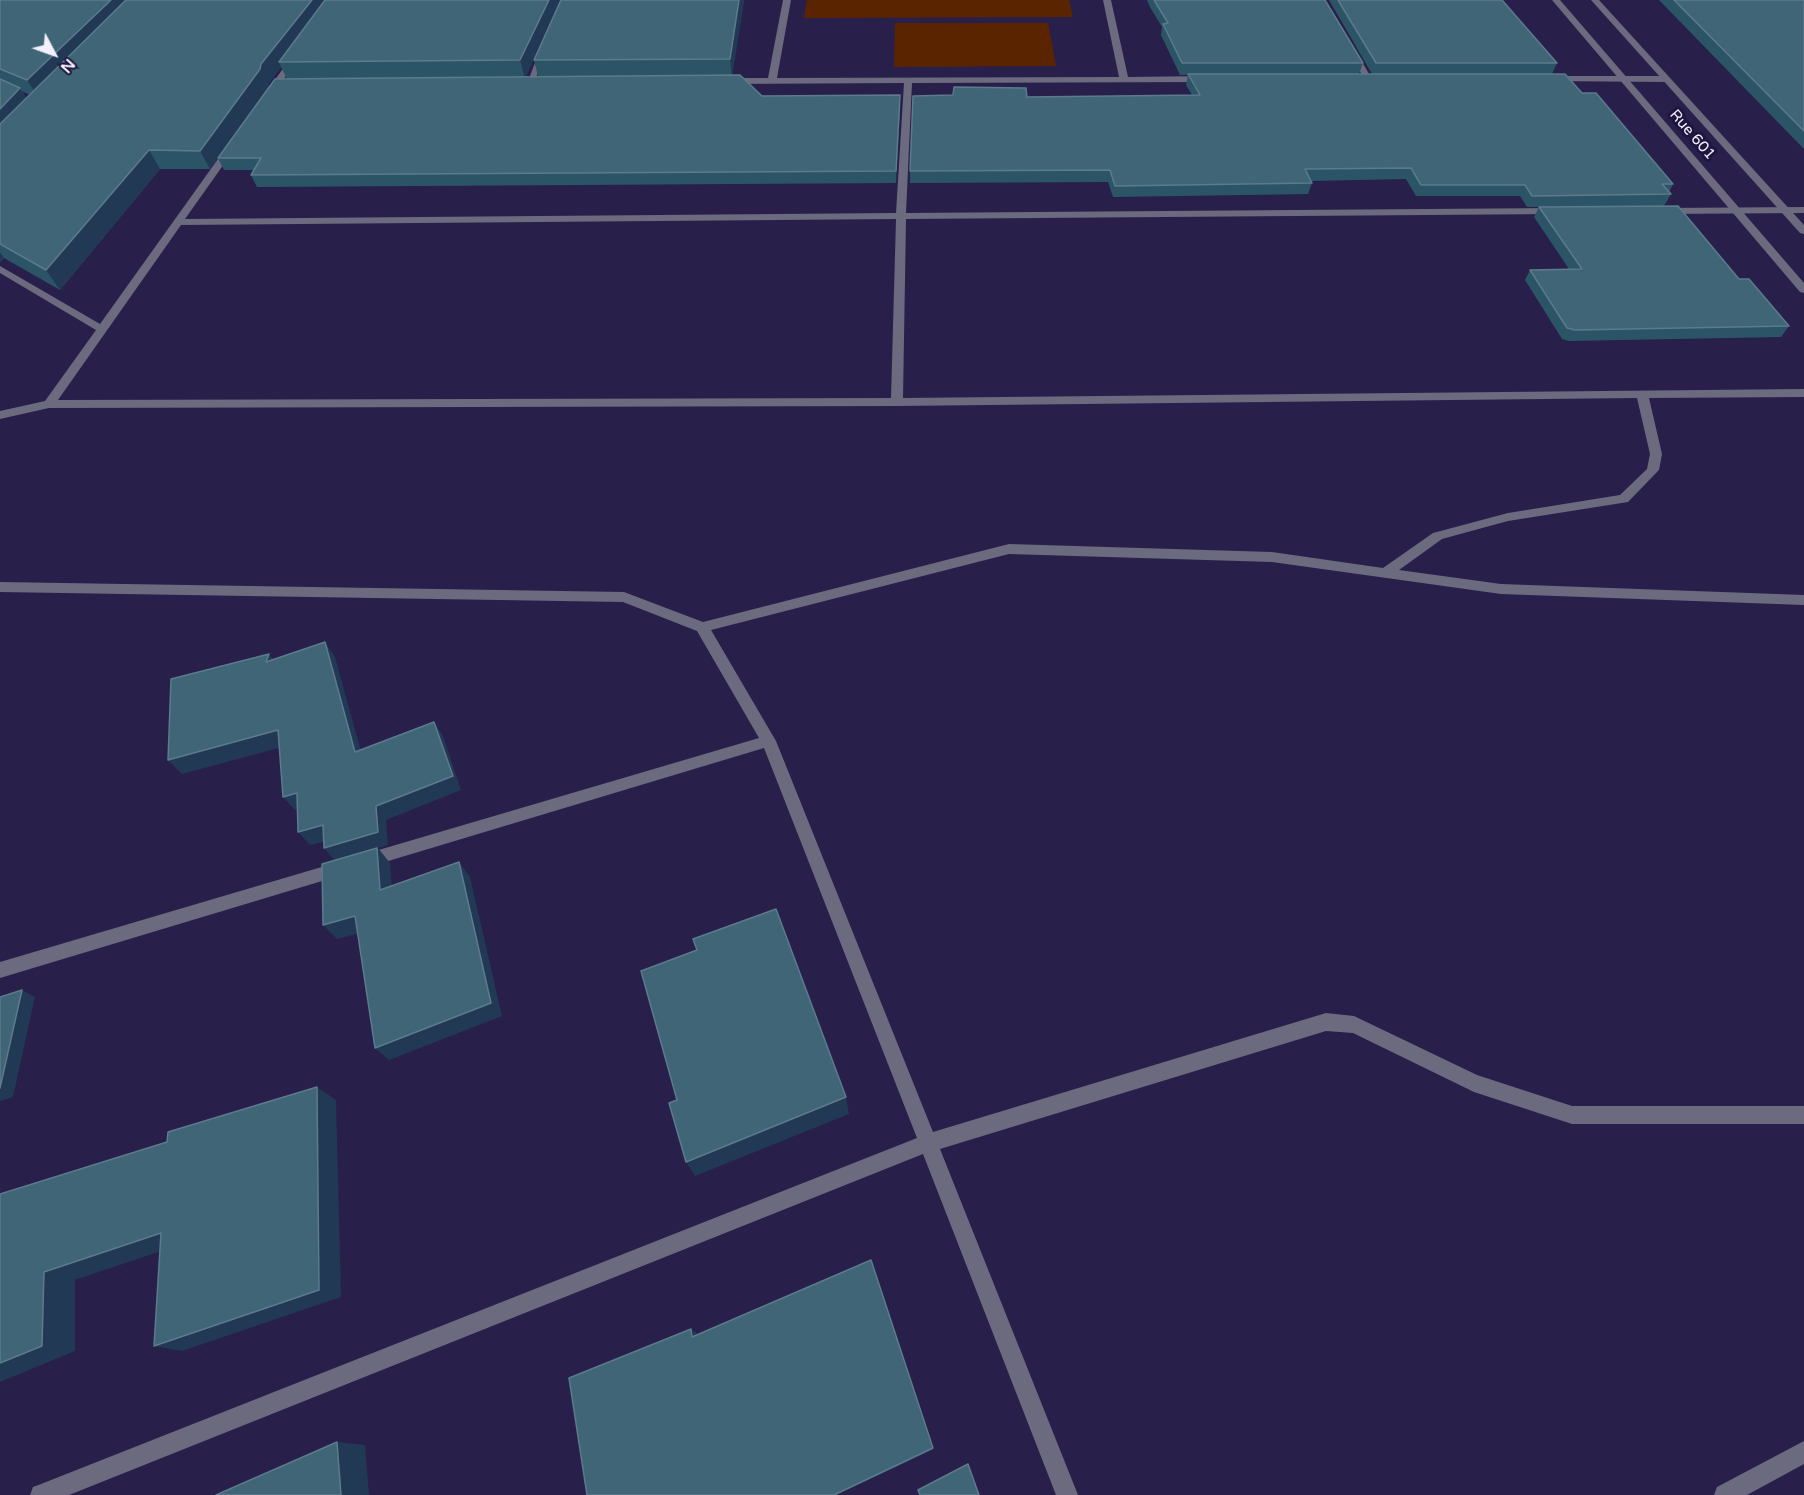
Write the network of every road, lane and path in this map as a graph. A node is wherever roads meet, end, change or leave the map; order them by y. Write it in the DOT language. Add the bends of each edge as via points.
graph roads {
  1 [pos="787,0"];
  2 [pos="1107,0"];
  3 [pos="1556,0"];
  4 [pos="1595,0"];
  5 [pos="1345,39"];
  6 [pos="548,41"];
  7 [pos="303,48"];
  8 [pos="1124,79"];
  9 [pos="1217,79"];
  10 [pos="1356,79"];
  11 [pos="1368,79"];
  12 [pos="1380,79"];
  13 [pos="1542,79"];
  14 [pos="1623,79"];
  15 [pos="1666,79"];
  16 [pos="908,80"];
  17 [pos="715,81"];
  18 [pos="772,81"];
  19 [pos="519,82"];
  20 [pos="530,82"];
  21 [pos="542,82"];
  22 [pos="274,86"];
  23 [pos="286,86"];
  24 [pos="261,105"];
  25 [pos="240,134"];
  26 [pos="1736,210"];
  27 [pos="1785,210"];
  28 [pos="1804,210"];
  29 [pos="1569,211"];
  30 [pos="1652,211"];
  31 [pos="901,216"];
  32 [pos="177,222"];
  33 [pos="1804,231"];
  34 [pos="0,269"];
  35 [pos="1804,290"];
  36 [pos="101,329"];
  37 [pos="1804,393"];
  38 [pos="1642,395"];
  39 [pos="897,402"];
  40 [pos="49,404"];
  41 [pos="0,415"];
  42 [pos="1385,573"];
  43 [pos="0,587"];
  44 [pos="1804,600"];
  45 [pos="702,627"];
  46 [pos="769,741"];
  47 [pos="0,970"];
  48 [pos="1804,1114"];
  49 [pos="928,1143"];
  50 [pos="1804,1452"];
  51 [pos="41,1495"];
  52 [pos="1067,1495"];
  53 [pos="1725,1495"];
  1 -- 18 [label="street"];
  2 -- 8 [label="street"];
  3 -- 14 [label="street, Rue 601"];
  4 -- 15 [label="street, Rue 601"];
  5 -- 11 [label="street"];
  6 -- 20 [label="street"];
  7 -- 22 [label="street"];
  8 -- 9 [label="street"];
  8 -- 16 [label="street"];
  10 -- 11 [label="street"];
  11 -- 12 [label="street"];
  13 -- 14 [label="street"];
  14 -- 15 [label="street"];
  14 -- 26 [label="street, Rue 601"];
  15 -- 27 [label="street, Rue 601"];
  16 -- 18 [label="street"];
  16 -- 31 [label="street"];
  17 -- 18 [label="street"];
  19 -- 20 [label="street"];
  20 -- 21 [label="street"];
  22 -- 23 [label="street"];
  22 -- 24 [label="street"];
  25 -- 32 [label="street"];
  26 -- 27 [label="street"];
  26 -- 30 [label="street"];
  26 -- 35 [label="street, Rue 601"];
  27 -- 28 [label="street"];
  27 -- 33 [label="street, Rue 601"];
  29 -- 31 [label="street"];
  31 -- 32 [label="street"];
  31 -- 39 [label="street"];
  32 -- 36 [label="street"];
  34 -- 36 [label="street"];
  36 -- 40 [label="street"];
  37 -- 38 [label="street"];
  38 -- 39 [label="street"];
  38 -- 42 [label="street" via="1656,454 1653,470 1624,499 1508,517 1438,536"];
  39 -- 40 [label="street"];
  40 -- 41 [label="street"];
  42 -- 44 [label="street" via="1502,589"];
  42 -- 45 [label="street" via="1272,557 1009,549"];
  43 -- 45 [label="street" via="624,597"];
  45 -- 46 [label="street"];
  46 -- 47 [label="street"];
  46 -- 49 [label="street"];
  48 -- 49 [label="street" via="1572,1115 1474,1083 1354,1024 1326,1022"];
  49 -- 51 [label="street"];
  49 -- 52 [label="street"];
  50 -- 53 [label="street"];
}
